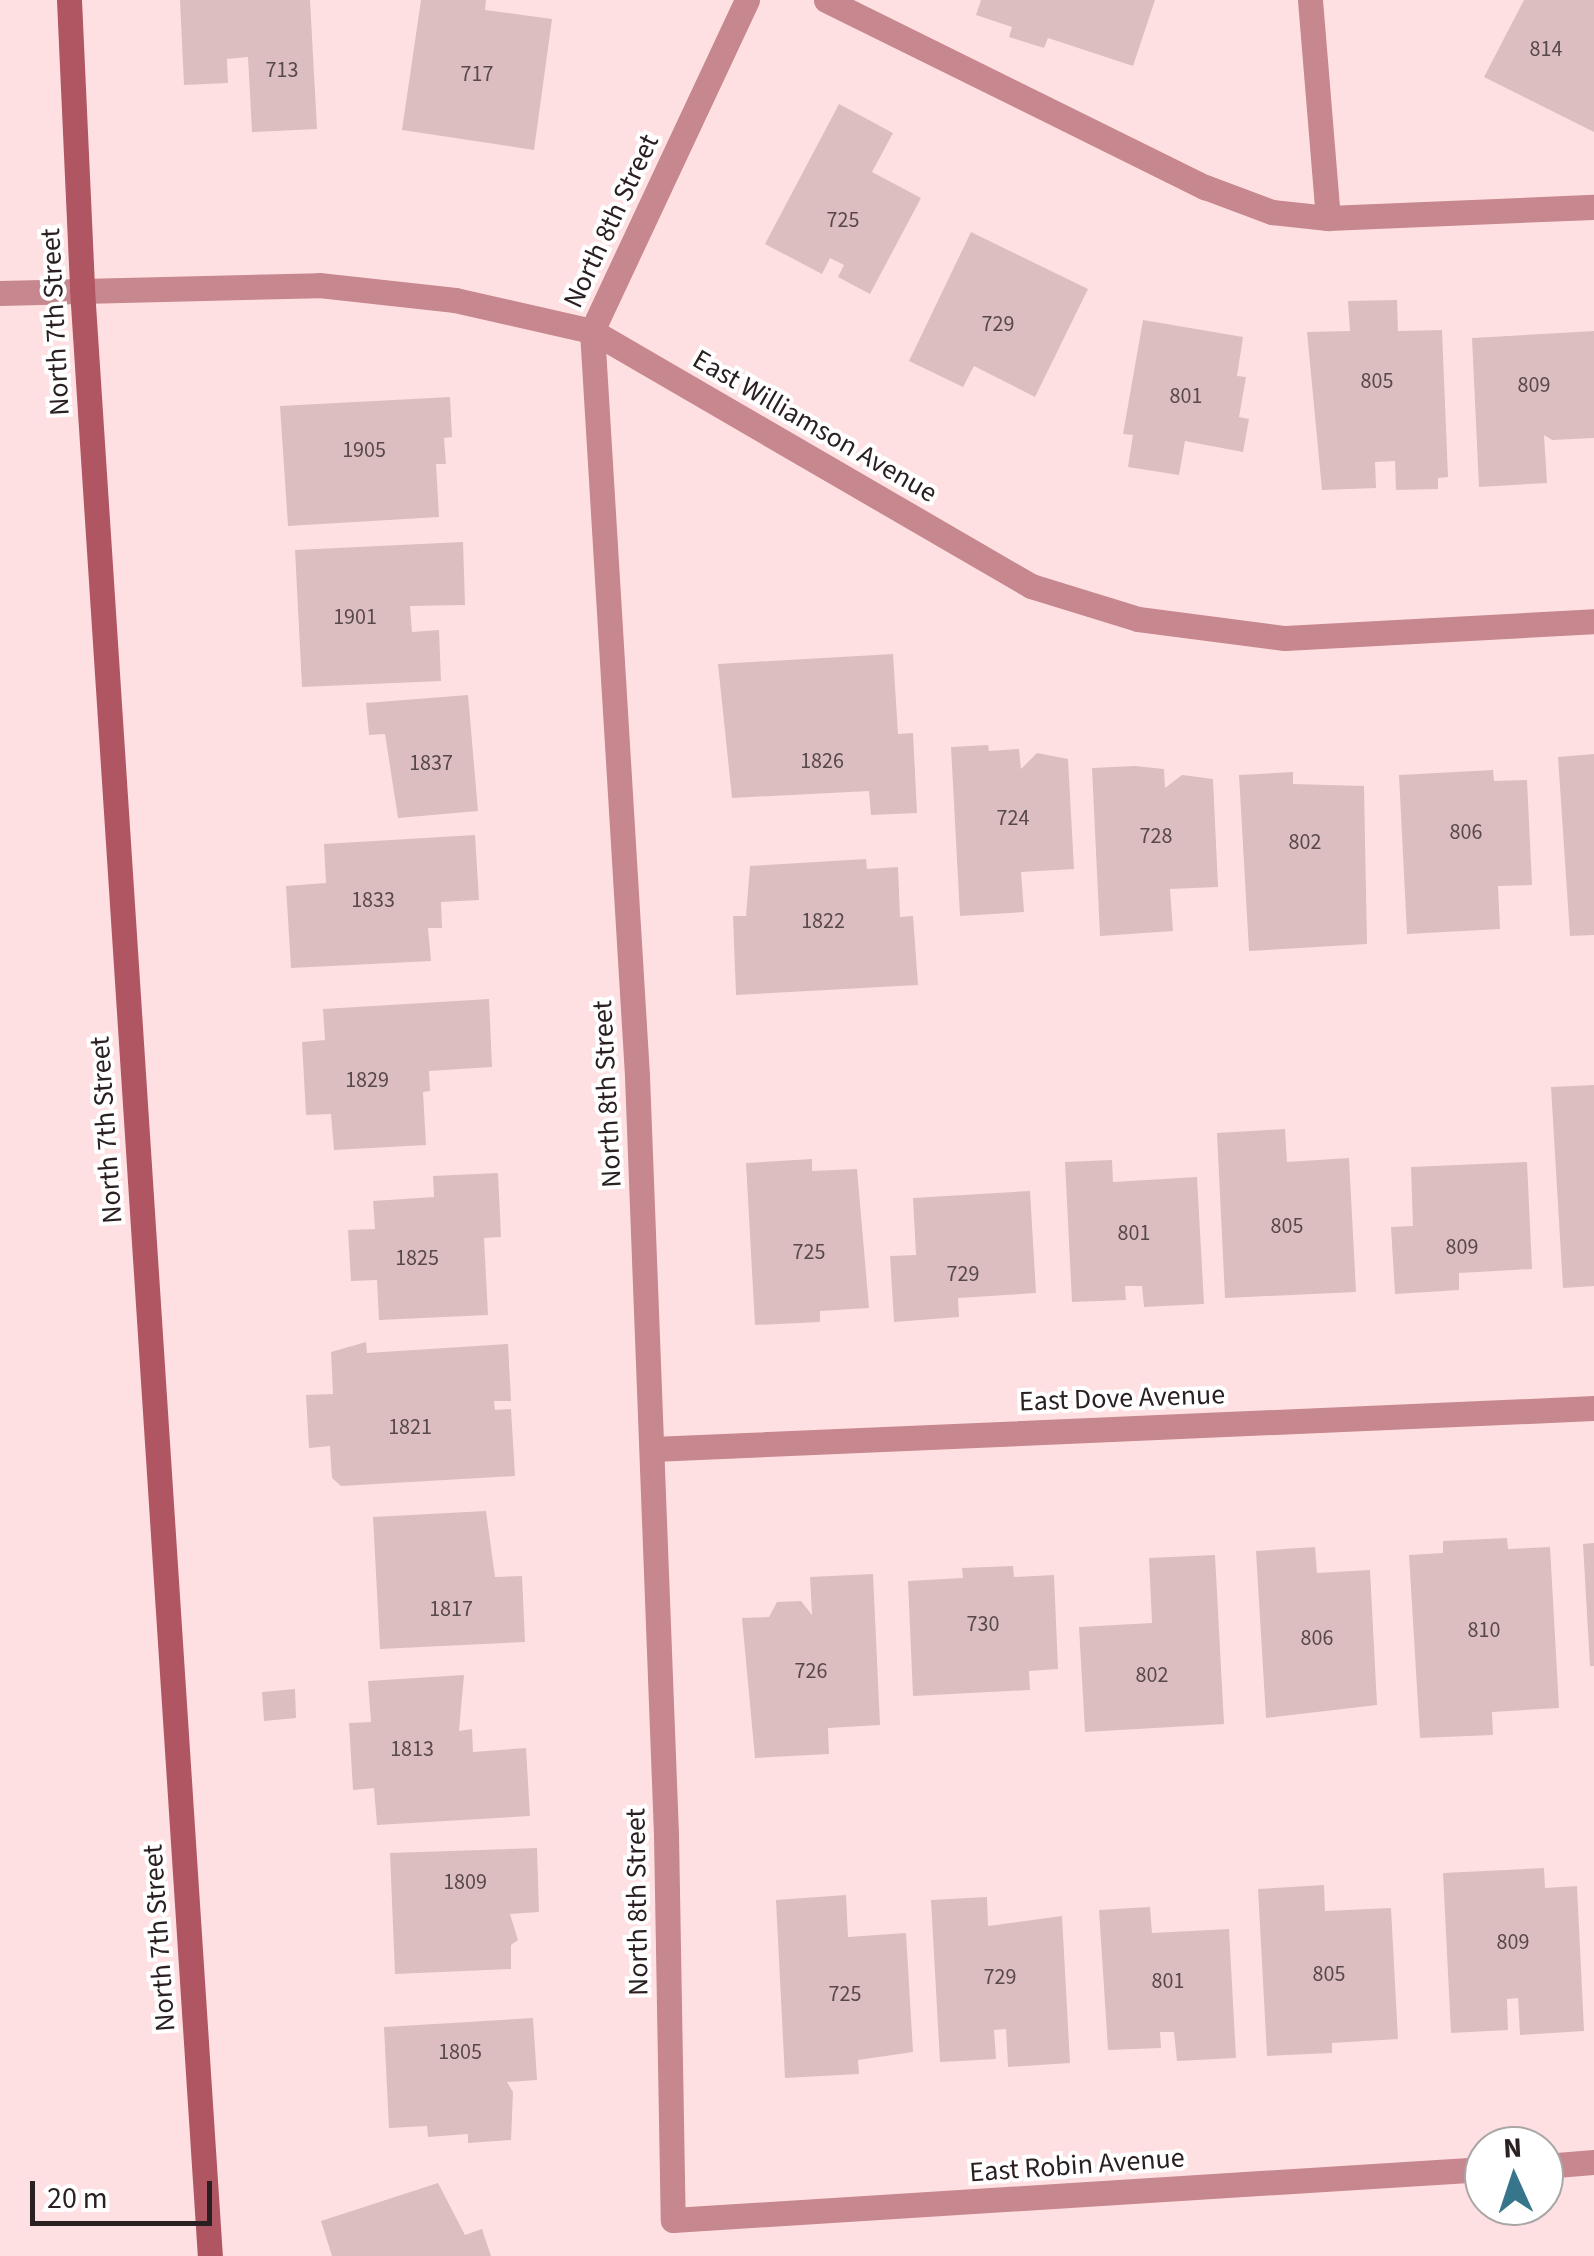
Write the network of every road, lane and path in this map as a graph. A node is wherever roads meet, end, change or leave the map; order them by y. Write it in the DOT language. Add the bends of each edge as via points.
graph roads {
  1 [pos="69,0"];
  2 [pos="746,0"];
  3 [pos="826,0"];
  4 [pos="1310,0"];
  5 [pos="1594,207"];
  6 [pos="1328,218"];
  7 [pos="82,289"];
  8 [pos="0,293"];
  9 [pos="592,331"];
  10 [pos="1594,620"];
  11 [pos="1594,1408"];
  12 [pos="653,1449"];
  13 [pos="1594,2162"];
  14 [pos="1564,2164"];
  15 [pos="1464,2170"];
  16 [pos="673,2220"];
  17 [pos="210,2256"];
  1 -- 7 [label="street, North 7th Street"];
  2 -- 9 [label="street, North 8th Street"];
  3 -- 6 [label="street" via="1204,188 1272,212"];
  4 -- 6 [label="street"];
  5 -- 6 [label="street"];
  7 -- 8 [label="street, East Williamson Avenue"];
  7 -- 9 [label="street, East Williamson Avenue" via="319,286 455,300"];
  7 -- 17 [label="street, North 7th Street"];
  9 -- 10 [label="street, East Williamson Avenue" via="1031,586 1138,619 1285,638"];
  9 -- 12 [label="street, North 8th Street"];
  11 -- 12 [label="street, East Dove Avenue"];
  12 -- 16 [label="street, North 8th Street"];
  13 -- 14 [label="street"];
  15 -- 16 [label="street, East Robin Avenue"];
}
